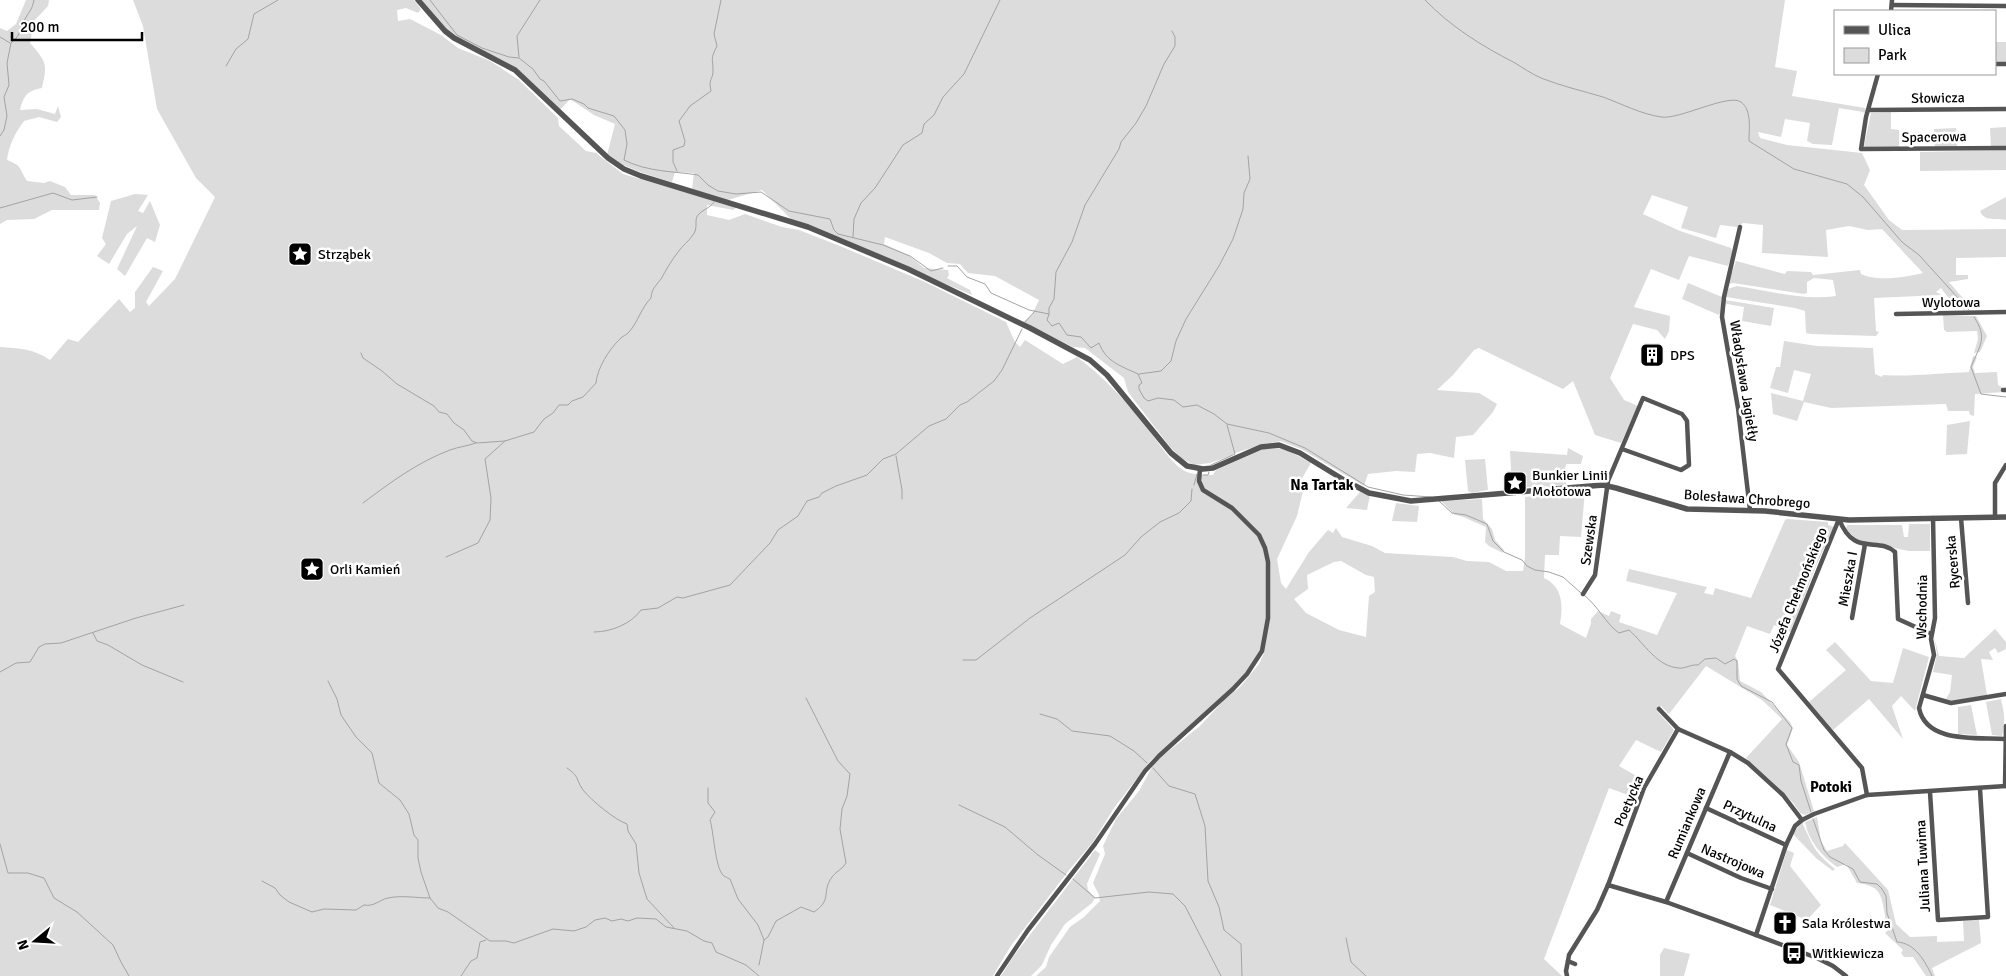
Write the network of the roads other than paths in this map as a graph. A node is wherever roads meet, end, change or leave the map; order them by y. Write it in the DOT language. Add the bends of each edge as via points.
graph roads {
  1 [pos="418,0"];
  2 [pos="1892,2"];
  3 [pos="2006,6"];
  4 [pos="1878,75"];
  5 [pos="2006,109"];
  6 [pos="1870,110"];
  7 [pos="2006,148"];
  8 [pos="1740,228"];
  9 [pos="2006,312"];
  10 [pos="1896,314"];
  11 [pos="1622,449"];
  12 [pos="2006,465"];
  13 [pos="1200,469"];
  14 [pos="1608,486"];
  15 [pos="1750,510"];
  16 [pos="1995,517"];
  17 [pos="2006,517"];
  18 [pos="1933,518"];
  19 [pos="1961,518"];
  20 [pos="1839,519"];
  21 [pos="1865,544"];
  22 [pos="1583,594"];
  23 [pos="1968,604"];
  24 [pos="1852,618"];
  25 [pos="1931,634"];
  26 [pos="2006,694"];
  27 [pos="1923,695"];
  28 [pos="1659,709"];
  29 [pos="2006,726"];
  30 [pos="1678,729"];
  31 [pos="2005,739"];
  32 [pos="1730,752"];
  33 [pos="2005,786"];
  34 [pos="1980,789"];
  35 [pos="1930,792"];
  36 [pos="1867,796"];
  37 [pos="1706,808"];
  38 [pos="1802,820"];
  39 [pos="1786,845"];
  40 [pos="1687,853"];
  41 [pos="1608,885"];
  42 [pos="1772,888"];
  43 [pos="1666,902"];
  44 [pos="1756,935"];
  45 [pos="1568,961"];
  46 [pos="1576,964"];
  47 [pos="997,976"];
  48 [pos="1567,976"];
  49 [pos="1846,976"];
  1 -- 13 [label="street" via="454,38 515,70 608,158 624,169 799,224 908,269 1030,328 1090,360 1107,374 1176,459"];
  2 -- 3 [label="street"];
  4 -- 6 [label="street"];
  5 -- 6 [label="street, Słowicza"];
  6 -- 7 [label="street, Spacerowa" via="1861,149"];
  8 -- 15 [label="street, Władysława Jagiełły" via="1722,317 1738,408"];
  9 -- 10 [label="street, Wylotowa"];
  11 -- 11 [label="street, Szewska" via="1681,470 1688,465 1686,418 1643,398"];
  11 -- 14 [label="street, Szewska"];
  12 -- 16 [label="street" via="1995,483"];
  13 -- 14 [label="street, Bolesława Chrobrego" via="1213,468 1261,447 1279,445 1300,453 1369,493 1411,502"];
  13 -- 47 [label="street" via="1199,481 1203,490 1232,508 1259,535 1266,548 1268,618 1262,651 1233,689 1148,767"];
  14 -- 15 [label="street, Bolesława Chrobrego" via="1687,509"];
  14 -- 22 [label="street, Szewska" via="1595,576"];
  15 -- 20 [label="street, Bolesława Chrobrego"];
  16 -- 17 [label="street, Bolesława Chrobrego"];
  16 -- 19 [label="street, Bolesława Chrobrego"];
  18 -- 19 [label="street, Bolesława Chrobrego"];
  18 -- 20 [label="street, Bolesława Chrobrego"];
  18 -- 25 [label="street, Wschodnia" via="1934,618"];
  19 -- 23 [label="street, Rycerska"];
  20 -- 21 [label="street" via="1847,534 1856,542"];
  20 -- 36 [label="street, Józefa Chełmońskiego" via="1778,669 1862,768"];
  21 -- 24 [label="street, Mieszka I"];
  21 -- 25 [label="street" via="1890,548 1895,552 1898,619"];
  25 -- 27 [label="street, Wschodnia" via="1934,655"];
  26 -- 27 [label="street" via="1951,703"];
  27 -- 31 [label="street, Wschodnia" via="1919,708 1929,726 1956,737"];
  28 -- 30 [label="street"];
  29 -- 31 [label="street"];
  30 -- 32 [label="street"];
  30 -- 41 [label="street, Poetycka" via="1644,788"];
  31 -- 33 [label="street"];
  32 -- 37 [label="street, Rumiankowa"];
  32 -- 38 [label="street" via="1772,785"];
  33 -- 34 [label="street"];
  34 -- 35 [label="street"];
  34 -- 35 [label="street, Juliana Tuwima" via="1988,917 1938,920"];
  35 -- 36 [label="street"];
  36 -- 38 [label="street"];
  37 -- 39 [label="street, Przytulna"];
  37 -- 40 [label="street, Rumiankowa"];
  38 -- 39 [label="street" via="1790,833"];
  39 -- 42 [label="street"];
  40 -- 42 [label="street, Nastrojowa" via="1741,878"];
  40 -- 43 [label="street, Rumiankowa"];
  41 -- 43 [label="street"];
  41 -- 45 [label="street, Poetycka"];
  42 -- 44 [label="street"];
  43 -- 44 [label="street"];
  44 -- 49 [label="street" via="1824,962"];
  45 -- 46 [label="street"];
  45 -- 48 [label="street"];
}
